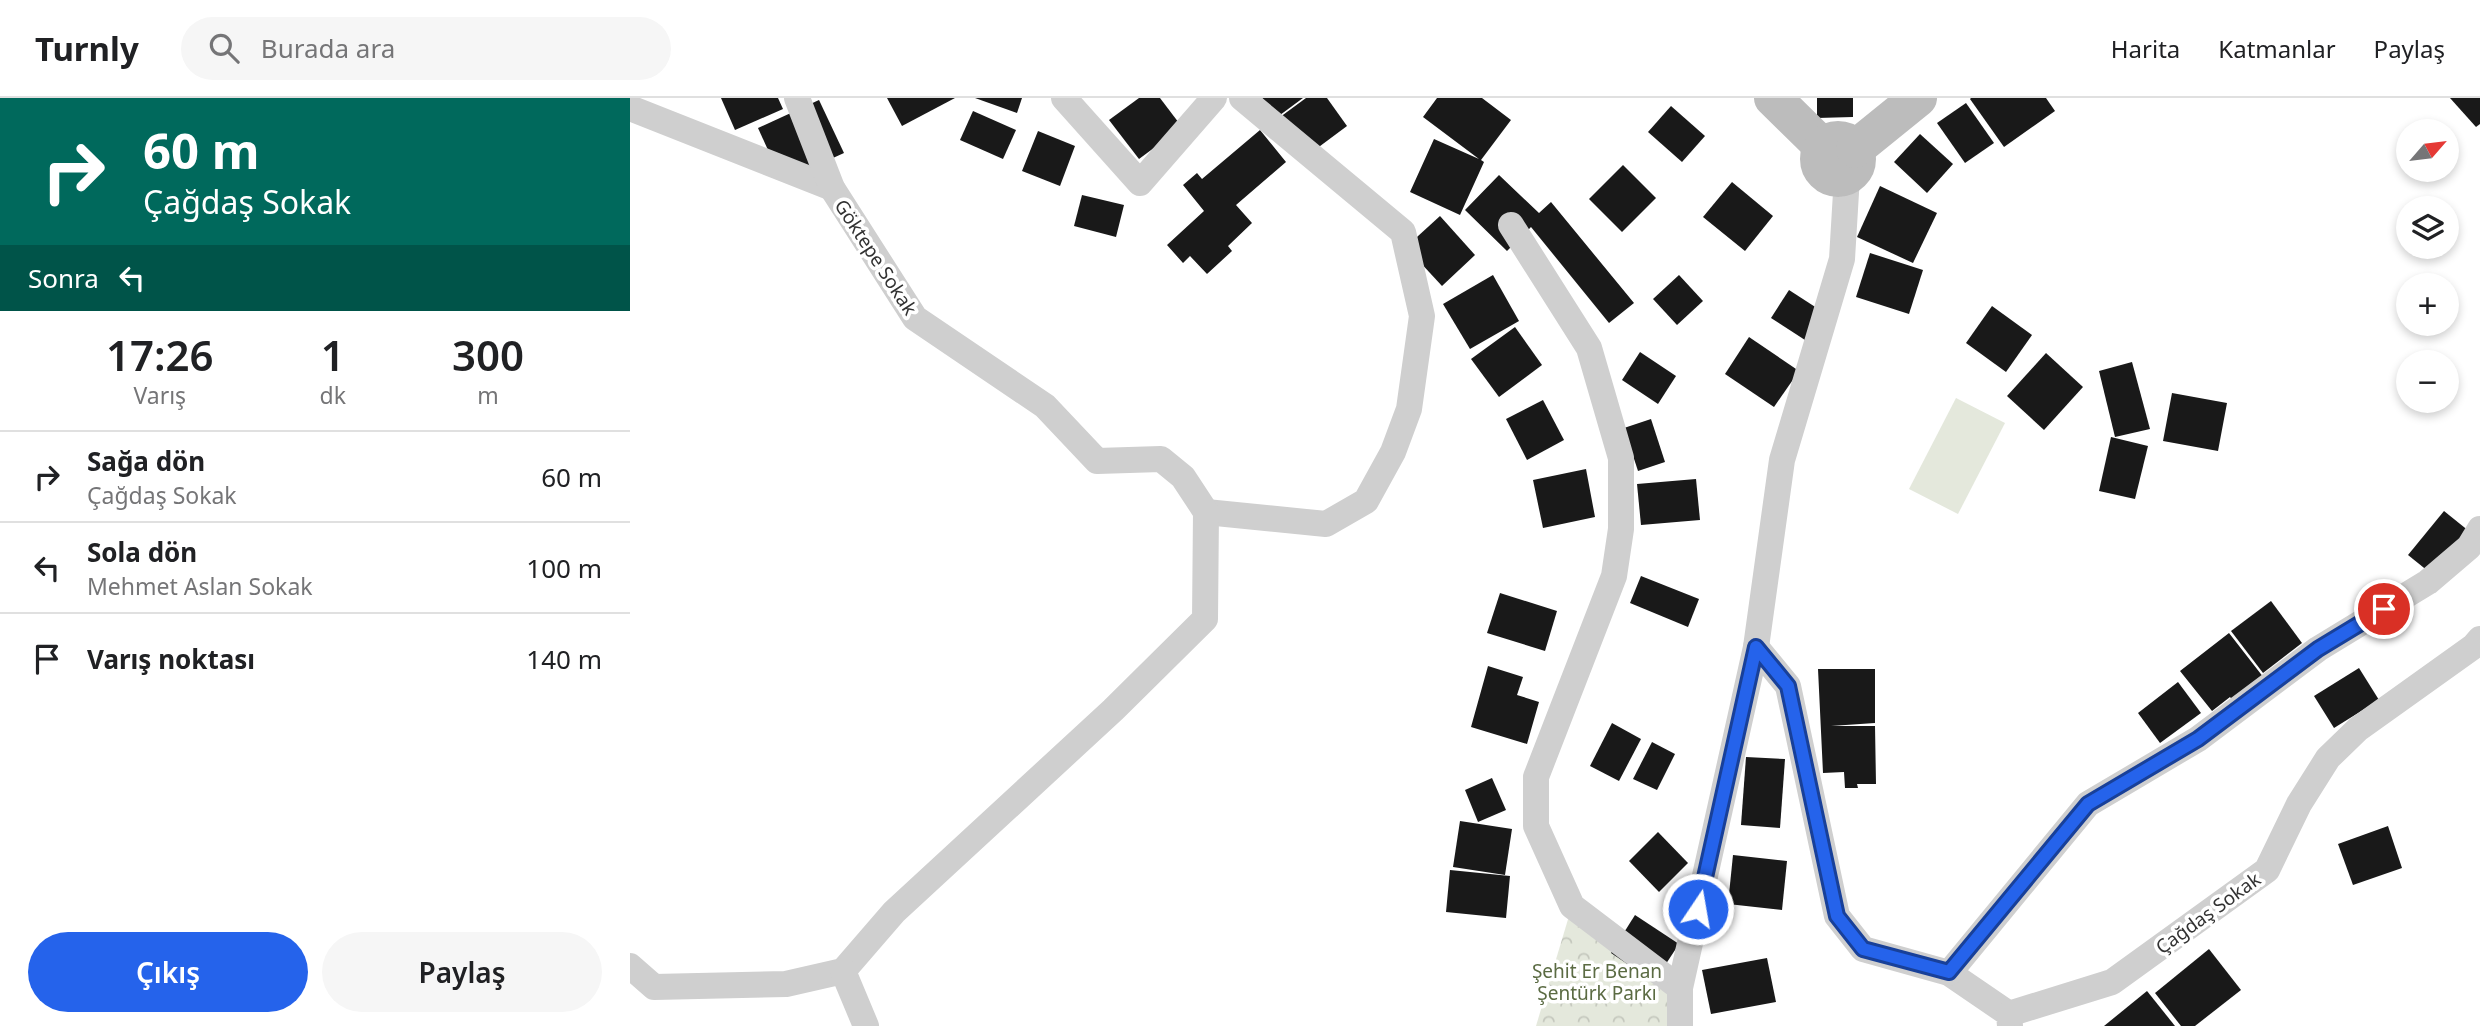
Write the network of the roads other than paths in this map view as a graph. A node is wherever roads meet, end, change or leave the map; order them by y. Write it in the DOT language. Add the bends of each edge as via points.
graph roads {
  1 [pos="797,98"];
  2 [pos="1064,98"];
  3 [pos="1214,98"];
  4 [pos="1242,98"];
  5 [pos="1773,98"];
  6 [pos="1918,98"];
  7 [pos="630,108"];
  8 [pos="1842,157"];
  9 [pos="832,188"];
  10 [pos="1511,225"];
  11 [pos="1206,512"];
  12 [pos="2480,529"];
  13 [pos="2480,639"];
  14 [pos="1756,647"];
  15 [pos="630,966"];
  16 [pos="843,971"];
  17 [pos="1949,972"];
  18 [pos="1681,988"];
  19 [pos="2010,1020"];
  20 [pos="866,1026"];
  21 [pos="1680,1026"];
  1 -- 9 [label="street, Göktepe Sokak"];
  2 -- 3 [label="street" via="1140,183"];
  4 -- 11 [label="street" via="1403,232 1422,316 1409,409 1393,452 1366,501 1326,524"];
  5 -- 8 [label="street"];
  6 -- 8 [label="street"];
  7 -- 9 [label="street"];
  8 -- 14 [label="street" via="1842,259 1782,460"];
  9 -- 11 [label="street, Göktepe Sokak" via="915,318 1045,406 1097,461 1161,459 1184,477"];
  10 -- 18 [label="street" via="1589,348 1621,457 1621,529 1614,576 1536,777 1536,826 1572,906"];
  11 -- 16 [label="street" via="1205,619 894,912"];
  12 -- 17 [label="street" via="2469,547 2428,582 2318,649 2198,739 2088,804"];
  13 -- 19 [label="street, Çağdaş Sokak" via="2358,729 2328,758 2267,870 2112,982"];
  14 -- 17 [label="street, Çağdaş Sokak" via="1788,686 1837,916 1863,949"];
  14 -- 18 [label="street"];
  15 -- 16 [label="street" via="654,987 786,984"];
  16 -- 20 [label="street"];
  17 -- 19 [label="street, Çağdaş Sokak"];
  18 -- 21 [label="street"];
}
